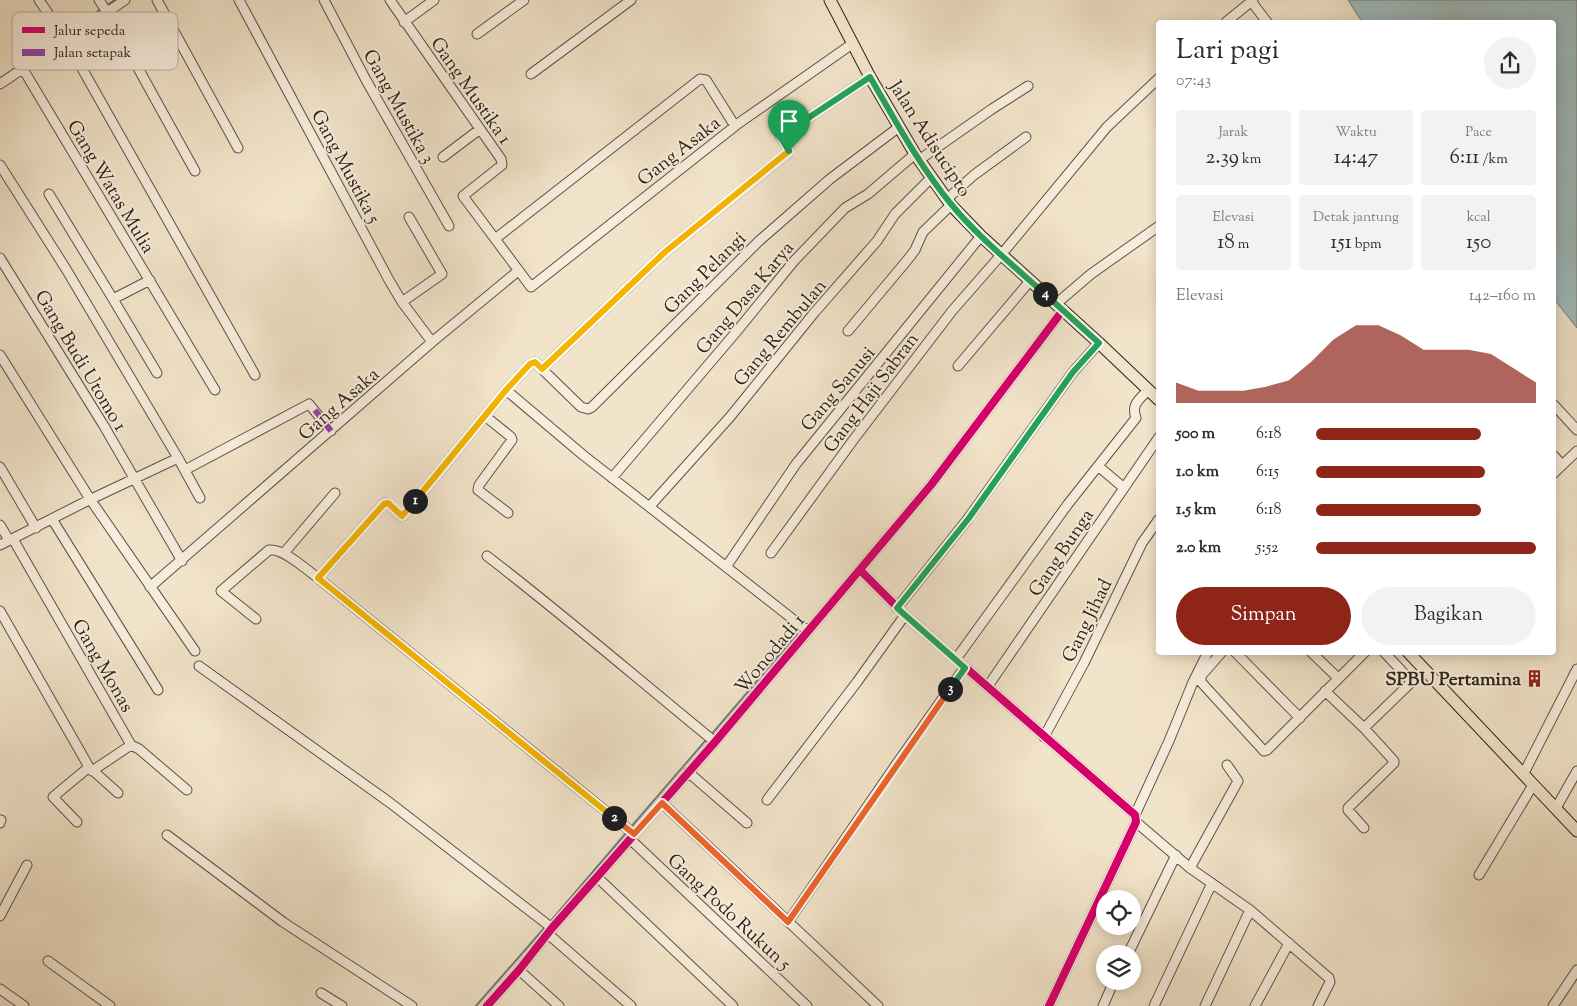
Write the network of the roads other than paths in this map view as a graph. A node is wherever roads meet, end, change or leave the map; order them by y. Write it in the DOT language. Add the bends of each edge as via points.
graph roads {
  1 [pos="39,0"];
  2 [pos="125,0"];
  3 [pos="157,0"];
  4 [pos="240,0"];
  5 [pos="324,0"];
  6 [pos="390,0"];
  7 [pos="434,0"];
  8 [pos="524,0"];
  9 [pos="631,0"];
  10 [pos="830,0"];
  11 [pos="1252,1"];
  12 [pos="103,6"];
  13 [pos="47,12"];
  14 [pos="164,12"];
  15 [pos="1228,20"];
  16 [pos="1266,20"];
  17 [pos="404,22"];
  18 [pos="478,34"];
  19 [pos="178,38"];
  20 [pos="852,44"];
  21 [pos="20,70"];
  22 [pos="24,70"];
  23 [pos="83,70"];
  24 [pos="139,70"];
  25 [pos="531,74"];
  26 [pos="870,77"];
  27 [pos="1156,81"];
  28 [pos="0,84"];
  29 [pos="1028,86"];
  30 [pos="736,126"];
  31 [pos="899,127"];
  32 [pos="480,129"];
  33 [pos="1026,137"];
  34 [pos="238,148"];
  35 [pos="443,157"];
  36 [pos="917,157"];
  37 [pos="0,165"];
  38 [pos="195,171"];
  39 [pos="931,178"];
  40 [pos="49,194"];
  41 [pos="949,202"];
  42 [pos="410,217"];
  43 [pos="449,226"];
  44 [pos="1156,228"];
  45 [pos="981,236"];
  46 [pos="495,238"];
  47 [pos="1001,255"];
  48 [pos="0,258"];
  49 [pos="518,271"];
  50 [pos="150,280"];
  51 [pos="1030,281"];
  52 [pos="530,286"];
  53 [pos="113,299"];
  54 [pos="402,302"];
  55 [pos="1059,307"];
  56 [pos="848,331"];
  57 [pos="432,342"];
  58 [pos="1099,343"];
  59 [pos="0,355"];
  60 [pos="958,366"];
  61 [pos="542,369"];
  62 [pos="156,373"];
  63 [pos="255,375"];
  64 [pos="215,390"];
  65 [pos="506,390"];
  66 [pos="1148,390"];
  67 [pos="1156,397"];
  68 [pos="1556,407"];
  69 [pos="485,416"];
  70 [pos="1577,430"];
  71 [pos="331,431"];
  72 [pos="1156,441"];
  73 [pos="1577,451"];
  74 [pos="178,458"];
  75 [pos="1556,458"];
  76 [pos="1562,465"];
  77 [pos="1098,466"];
  78 [pos="0,467"];
  79 [pos="185,470"];
  80 [pos="1556,471"];
  81 [pos="612,478"];
  82 [pos="135,480"];
  83 [pos="1124,488"];
  84 [pos="335,492"];
  85 [pos="200,498"];
  86 [pos="90,499"];
  87 [pos="650,506"];
  88 [pos="508,513"];
  89 [pos="52,520"];
  90 [pos="1156,523"];
  91 [pos="0,525"];
  92 [pos="36,528"];
  93 [pos="11,540"];
  94 [pos="0,545"];
  95 [pos="284,553"];
  96 [pos="771,553"];
  97 [pos="487,556"];
  98 [pos="182,561"];
  99 [pos="726,567"];
  100 [pos="860,570"];
  101 [pos="318,578"];
  102 [pos="150,587"];
  103 [pos="897,608"];
  104 [pos="0,611"];
  105 [pos="905,615"];
  106 [pos="256,619"];
  107 [pos="808,631"];
  108 [pos="195,651"];
  109 [pos="1206,655"];
  110 [pos="1219,655"];
  111 [pos="1238,655"];
  112 [pos="1315,655"];
  113 [pos="1362,655"];
  114 [pos="1387,655"];
  115 [pos="1411,655"];
  116 [pos="956,659"];
  117 [pos="199,666"];
  118 [pos="965,668"];
  119 [pos="1577,669"];
  120 [pos="1424,670"];
  121 [pos="1338,678"];
  122 [pos="1412,682"];
  123 [pos="988,686"];
  124 [pos="158,690"];
  125 [pos="1325,691"];
  126 [pos="1300,718"];
  127 [pos="1364,728"];
  128 [pos="1044,737"];
  129 [pos="715,742"];
  130 [pos="131,745"];
  131 [pos="1227,765"];
  132 [pos="91,769"];
  133 [pos="1577,771"];
  134 [pos="688,772"];
  135 [pos="1523,775"];
  136 [pos="1533,786"];
  137 [pos="187,790"];
  138 [pos="118,793"];
  139 [pos="767,800"];
  140 [pos="662,803"];
  141 [pos="1556,808"];
  142 [pos="1136,818"];
  143 [pos="77,822"];
  144 [pos="747,824"];
  145 [pos="1364,828"];
  146 [pos="1577,831"];
  147 [pos="168,835"];
  148 [pos="632,836"];
  149 [pos="1176,855"];
  150 [pos="28,865"];
  151 [pos="1190,868"];
  152 [pos="1479,875"];
  153 [pos="596,877"];
  154 [pos="1212,883"];
  155 [pos="1250,910"];
  156 [pos="0,916"];
  157 [pos="788,922"];
  158 [pos="551,930"];
  159 [pos="1288,943"];
  160 [pos="1132,945"];
  161 [pos="48,960"];
  162 [pos="519,970"];
  163 [pos="1577,970"];
  164 [pos="0,989"];
  165 [pos="1110,990"];
  166 [pos="321,993"];
  167 [pos="490,1005"];
  168 [pos="24,1006"];
  169 [pos="110,1006"];
  170 [pos="342,1006"];
  171 [pos="412,1006"];
  172 [pos="560,1006"];
  173 [pos="631,1006"];
  174 [pos="732,1006"];
  175 [pos="807,1006"];
  176 [pos="878,1006"];
  177 [pos="1049,1006"];
  178 [pos="1103,1006"];
  179 [pos="1154,1006"];
  180 [pos="1205,1006"];
  181 [pos="1255,1006"];
  182 [pos="1318,1006"];
  183 [pos="1553,1006"];
  1 -- 13 [label="street"];
  2 -- 12 [label="street"];
  3 -- 14 [label="street"];
  4 -- 54 [label="street, Gang Mustika 5"];
  5 -- 43 [label="street, Gang Mustika 3"];
  6 -- 17 [label="street, Gang Mustika 1"];
  7 -- 17 [label="street"];
  8 -- 18 [label="street"];
  9 -- 25 [label="street"];
  10 -- 20 [label="main road, Jalan Adisucipto"];
  11 -- 15 [label="street"];
  11 -- 16 [label="street"];
  17 -- 32 [label="street, Gang Mustika 1"];
  19 -- 34 [label="street"];
  20 -- 26 [label="main road, Jalan Adisucipto"];
  20 -- 30 [label="street, Gang Asaka"];
  21 -- 28 [label="street"];
  22 -- 50 [label="street, Gang Watas Mulia"];
  23 -- 63 [label="street"];
  24 -- 38 [label="street"];
  26 -- 31 [label="main road, Jalan Adisucipto"];
  26 -- 61 [label="street" via="784,134 781,137 788,153 665,252"];
  27 -- 47 [label="street, Gang Haji Sabran" via="1107,127"];
  29 -- 36 [label="street, Gang Dasa Karya"];
  30 -- 46 [label="street" via="706,80 700,79"];
  30 -- 52 [label="street, Gang Asaka"];
  31 -- 36 [label="main road, Jalan Adisucipto"];
  31 -- 61 [label="street, Gang Pelangi" via="830,179 758,241 592,407 581,407"];
  32 -- 35 [label="street"];
  32 -- 46 [label="street, Gang Mustika 1" via="502,159 502,165 463,196"];
  33 -- 41 [label="street" via="974,175"];
  36 -- 39 [label="main road, Jalan Adisucipto"];
  36 -- 81 [label="street, Gang Dasa Karya" via="845,208 794,262"];
  37 -- 74 [label="street"];
  39 -- 41 [label="main road, Jalan Adisucipto"];
  39 -- 87 [label="street, Gang Rembulan" via="896,214 730,417"];
  40 -- 53 [label="street"];
  41 -- 45 [label="main road, Jalan Adisucipto"];
  41 -- 56 [label="street" via="923,232 909,258"];
  42 -- 54 [label="street" via="442,274"];
  44 -- 55 [label="street, Wonodadi 1" via="1091,274"];
  45 -- 47 [label="main road, Jalan Adisucipto"];
  45 -- 99 [label="street, Gang Sanusi" via="796,464"];
  46 -- 49 [label="street, Gang Mustika 1"];
  47 -- 51 [label="main road, Jalan Adisucipto"];
  47 -- 96 [label="street, Gang Haji Sabran" via="952,311"];
  48 -- 82 [label="street, Gang Budi Utomo 1"];
  49 -- 52 [label="street, Gang Mustika 1"];
  49 -- 57 [label="street, Gang Asaka"];
  50 -- 53 [label="street"];
  50 -- 64 [label="street, Gang Watas Mulia"];
  51 -- 55 [label="main road, Jalan Adisucipto"];
  51 -- 60 [label="street"];
  53 -- 62 [label="street"];
  54 -- 57 [label="street, Gang Mustika 5"];
  55 -- 58 [label="main road, Jalan Adisucipto"];
  55 -- 100 [label="street, Wonodadi 1" via="931,485"];
  57 -- 71 [label="street, Gang Asaka"];
  58 -- 66 [label="main road, Jalan Adisucipto"];
  58 -- 103 [label="street" via="1073,372 969,518"];
  59 -- 86 [label="street"];
  61 -- 65 [label="street" via="532,362"];
  65 -- 69 [label="street"];
  65 -- 81 [label="street"];
  66 -- 67 [label="main road, Jalan Adisucipto"];
  66 -- 77 [label="street" via="1135,405 1136,418"];
  68 -- 70 [label="street"];
  69 -- 88 [label="street" via="512,440 478,490"];
  69 -- 101 [label="street" via="404,515 400,516 388,503 384,504"];
  71 -- 79 [label="street" via="309,404"];
  71 -- 98 [label="street, Gang Asaka"];
  72 -- 83 [label="street, Gang Bunga"];
  73 -- 76 [label="street"];
  74 -- 79 [label="street"];
  74 -- 82 [label="street"];
  75 -- 76 [label="street"];
  76 -- 80 [label="street"];
  77 -- 83 [label="street"];
  77 -- 116 [label="street"];
  78 -- 92 [label="street"];
  79 -- 85 [label="street"];
  81 -- 87 [label="street"];
  82 -- 86 [label="street"];
  82 -- 98 [label="street, Gang Budi Utomo 1"];
  83 -- 123 [label="street, Gang Bunga"];
  84 -- 95 [label="street"];
  86 -- 89 [label="street"];
  86 -- 102 [label="street"];
  87 -- 99 [label="street"];
  89 -- 92 [label="street"];
  89 -- 124 [label="street"];
  90 -- 128 [label="street, Gang Jihad" via="1142,543"];
  91 -- 93 [label="street, Gang Monas"];
  92 -- 93 [label="street"];
  93 -- 94 [label="street"];
  93 -- 130 [label="street, Gang Monas"];
  95 -- 101 [label="street, Gang Podo Rukun 5"];
  95 -- 106 [label="street" via="270,550 221,591"];
  97 -- 129 [label="street" via="548,602"];
  98 -- 102 [label="street, Gang Asaka"];
  99 -- 107 [label="street"];
  100 -- 103 [label="street"];
  100 -- 107 [label="street, Wonodadi 1"];
  101 -- 148 [label="street, Gang Podo Rukun 5"];
  102 -- 108 [label="street"];
  103 -- 105 [label="street"];
  104 -- 132 [label="street"];
  105 -- 116 [label="street"];
  105 -- 139 [label="street"];
  107 -- 129 [label="street, Wonodadi 1"];
  109 -- 142 [label="street"];
  110 -- 126 [label="street" via="1201,676 1202,682 1264,751"];
  111 -- 126 [label="street"];
  112 -- 121 [label="street"];
  113 -- 121 [label="street"];
  114 -- 122 [label="street"];
  115 -- 120 [label="main road"];
  116 -- 118 [label="street"];
  117 -- 158 [label="street" via="389,802"];
  118 -- 123 [label="street"];
  118 -- 157 [label="street"];
  119 -- 135 [label="street"];
  120 -- 122 [label="street"];
  120 -- 135 [label="main road"];
  121 -- 125 [label="street"];
  122 -- 127 [label="street"];
  123 -- 128 [label="street"];
  125 -- 126 [label="street"];
  125 -- 127 [label="street"];
  127 -- 145 [label="street" via="1394,761 1348,808"];
  128 -- 142 [label="street"];
  129 -- 134 [label="street, Wonodadi 1"];
  130 -- 132 [label="street"];
  130 -- 137 [label="street, Gang Monas"];
  131 -- 151 [label="street" via="1238,781"];
  132 -- 138 [label="street"];
  132 -- 143 [label="street" via="53,797"];
  133 -- 141 [label="street"];
  134 -- 140 [label="street, Wonodadi 1"];
  134 -- 144 [label="street"];
  135 -- 136 [label="main road"];
  136 -- 141 [label="main road"];
  136 -- 152 [label="street"];
  140 -- 148 [label="street, Wonodadi 1"];
  140 -- 157 [label="street"];
  141 -- 146 [label="main road"];
  142 -- 149 [label="street"];
  142 -- 177 [label="street"];
  147 -- 171 [label="street" via="283,922"];
  148 -- 153 [label="street, Wonodadi 1"];
  148 -- 175 [label="street, Gang Podo Rukun 5"];
  149 -- 151 [label="street"];
  149 -- 160 [label="street"];
  150 -- 156 [label="street"];
  151 -- 154 [label="street"];
  153 -- 158 [label="street, Wonodadi 1"];
  153 -- 174 [label="street"];
  154 -- 155 [label="street"];
  154 -- 179 [label="street"];
  155 -- 159 [label="street"];
  155 -- 180 [label="street"];
  157 -- 176 [label="street"];
  158 -- 162 [label="street, Wonodadi 1"];
  158 -- 173 [label="street"];
  159 -- 181 [label="street"];
  159 -- 182 [label="street" via="1330,980"];
  161 -- 169 [label="street"];
  162 -- 167 [label="street, Wonodadi 1"];
  162 -- 172 [label="street"];
  163 -- 183 [label="street"];
  164 -- 168 [label="street"];
  165 -- 178 [label="street"];
  166 -- 170 [label="street"];
}
